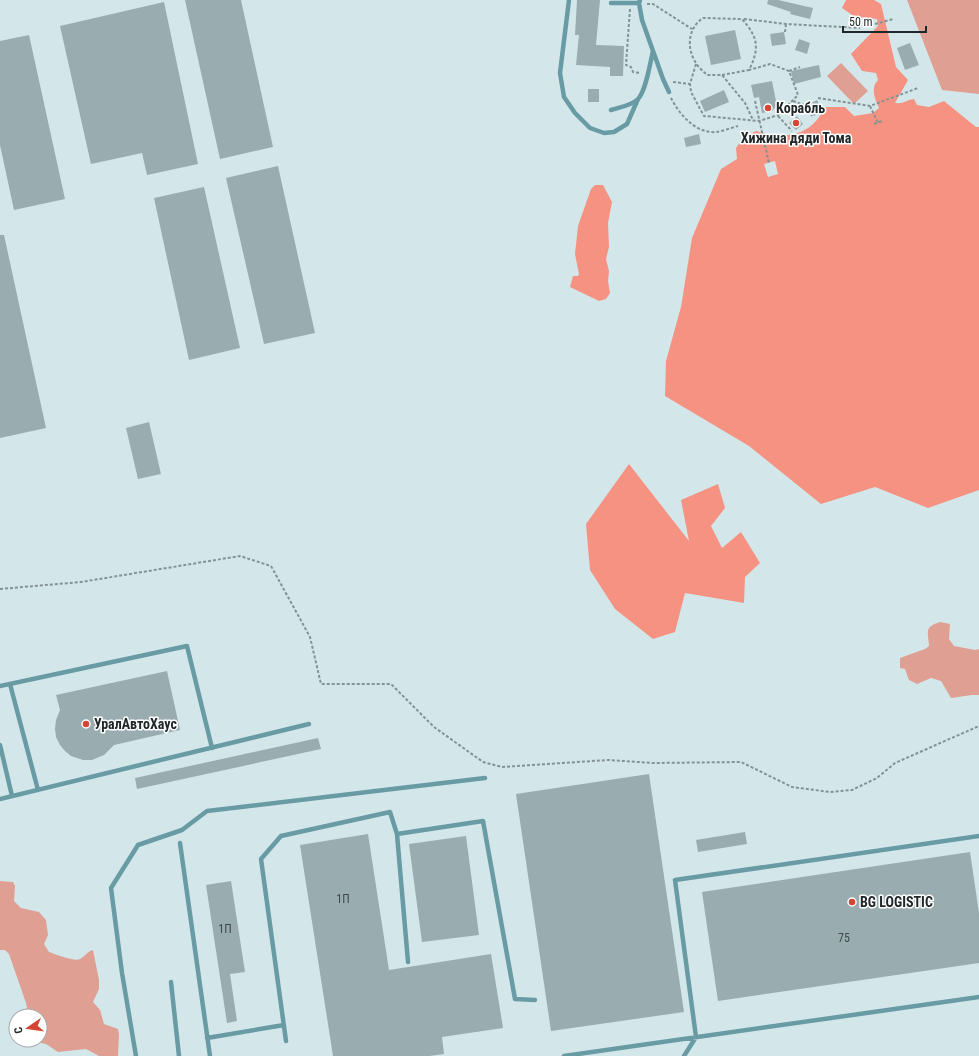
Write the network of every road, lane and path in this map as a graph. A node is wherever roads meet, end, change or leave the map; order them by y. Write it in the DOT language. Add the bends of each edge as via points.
graph roads {
  1 [pos="569,0"];
  2 [pos="640,2"];
  3 [pos="611,3"];
  4 [pos="742,19"];
  5 [pos="893,19"];
  6 [pos="876,23"];
  7 [pos="786,24"];
  8 [pos="860,28"];
  9 [pos="692,29"];
  10 [pos="785,32"];
  11 [pos="653,50"];
  12 [pos="696,63"];
  13 [pos="800,67"];
  14 [pos="749,70"];
  15 [pos="789,71"];
  16 [pos="722,75"];
  17 [pos="918,88"];
  18 [pos="669,92"];
  19 [pos="818,98"];
  20 [pos="638,99"];
  21 [pos="755,101"];
  22 [pos="793,101"];
  23 [pos="870,106"];
  24 [pos="611,110"];
  25 [pos="778,115"];
  26 [pos="812,116"];
  27 [pos="753,120"];
  28 [pos="759,121"];
  29 [pos="882,121"];
  30 [pos="878,123"];
  31 [pos="874,124"];
  32 [pos="738,126"];
  33 [pos="792,131"];
  34 [pos="769,163"];
  35 [pos="0,589"];
  36 [pos="10,684"];
  37 [pos="0,686"];
  38 [pos="309,724"];
  39 [pos="979,726"];
  40 [pos="0,745"];
  41 [pos="212,748"];
  42 [pos="485,778"];
  43 [pos="38,790"];
  44 [pos="12,796"];
  45 [pos="0,799"];
  46 [pos="397,834"];
  47 [pos="979,836"];
  48 [pos="180,843"];
  49 [pos="408,962"];
  50 [pos="171,982"];
  51 [pos="979,997"];
  52 [pos="535,1000"];
  53 [pos="284,1025"];
  54 [pos="696,1037"];
  55 [pos="207,1038"];
  56 [pos="286,1041"];
  57 [pos="136,1056"];
  58 [pos="179,1056"];
  59 [pos="210,1056"];
  60 [pos="564,1056"];
  61 [pos="684,1056"];
  1 -- 20 [label="lane" via="560,73 564,97 575,113 590,128 604,133 614,132 627,124"];
  2 -- 3 [label="lane"];
  2 -- 9 [label="path" via="653,4"];
  2 -- 11 [label="lane" via="642,20"];
  4 -- 7 [label="path"];
  4 -- 9 [label="path" via="703,18"];
  4 -- 14 [label="path" via="752,30 756,40 754,60"];
  5 -- 6 [label="path"];
  7 -- 8 [label="path"];
  7 -- 10 [label="path"];
  9 -- 12 [label="path" via="690,50"];
  11 -- 18 [label="lane"];
  11 -- 20 [label="lane" via="643,90"];
  12 -- 16 [label="path" via="707,75"];
  12 -- 27 [label="path" via="690,84 691,92 704,116"];
  13 -- 15 [label="path"];
  14 -- 15 [label="path" via="770,64"];
  14 -- 16 [label="path"];
  15 -- 22 [label="path" via="798,94"];
  16 -- 27 [label="path" via="744,103"];
  17 -- 23 [label="path"];
  18 -- 32 [label="path" via="675,106 689,122 706,132 717,132"];
  19 -- 23 [label="path"];
  20 -- 24 [label="lane"];
  21 -- 28 [label="path"];
  22 -- 25 [label="path"];
  22 -- 26 [label="path" via="807,106"];
  23 -- 30 [label="path"];
  25 -- 28 [label="path"];
  25 -- 33 [label="path"];
  27 -- 28 [label="path"];
  28 -- 34 [label="path"];
  29 -- 30 [label="path"];
  30 -- 31 [label="path"];
  35 -- 39 [label="path" via="81,582 240,556 271,566 310,637 321,684 391,684 434,727 483,762 502,767 608,760 741,762 792,787 830,792 852,790 877,778 895,763"];
  36 -- 37 [label="lane"];
  36 -- 41 [label="lane" via="187,646"];
  36 -- 43 [label="lane"];
  38 -- 41 [label="lane"];
  40 -- 44 [label="lane"];
  41 -- 43 [label="lane"];
  42 -- 57 [label="lane" via="207,811 182,830 138,844 111,888"];
  43 -- 44 [label="lane"];
  44 -- 45 [label="lane"];
  46 -- 49 [label="lane"];
  46 -- 52 [label="lane" via="483,821 515,998"];
  46 -- 53 [label="lane" via="390,812 281,836 261,859"];
  47 -- 54 [label="lane" via="675,880"];
  48 -- 55 [label="lane"];
  50 -- 58 [label="lane"];
  51 -- 54 [label="lane"];
  53 -- 55 [label="lane"];
  53 -- 56 [label="lane"];
  54 -- 60 [label="lane"];
  54 -- 61 [label="lane"];
  55 -- 59 [label="lane"];
}
